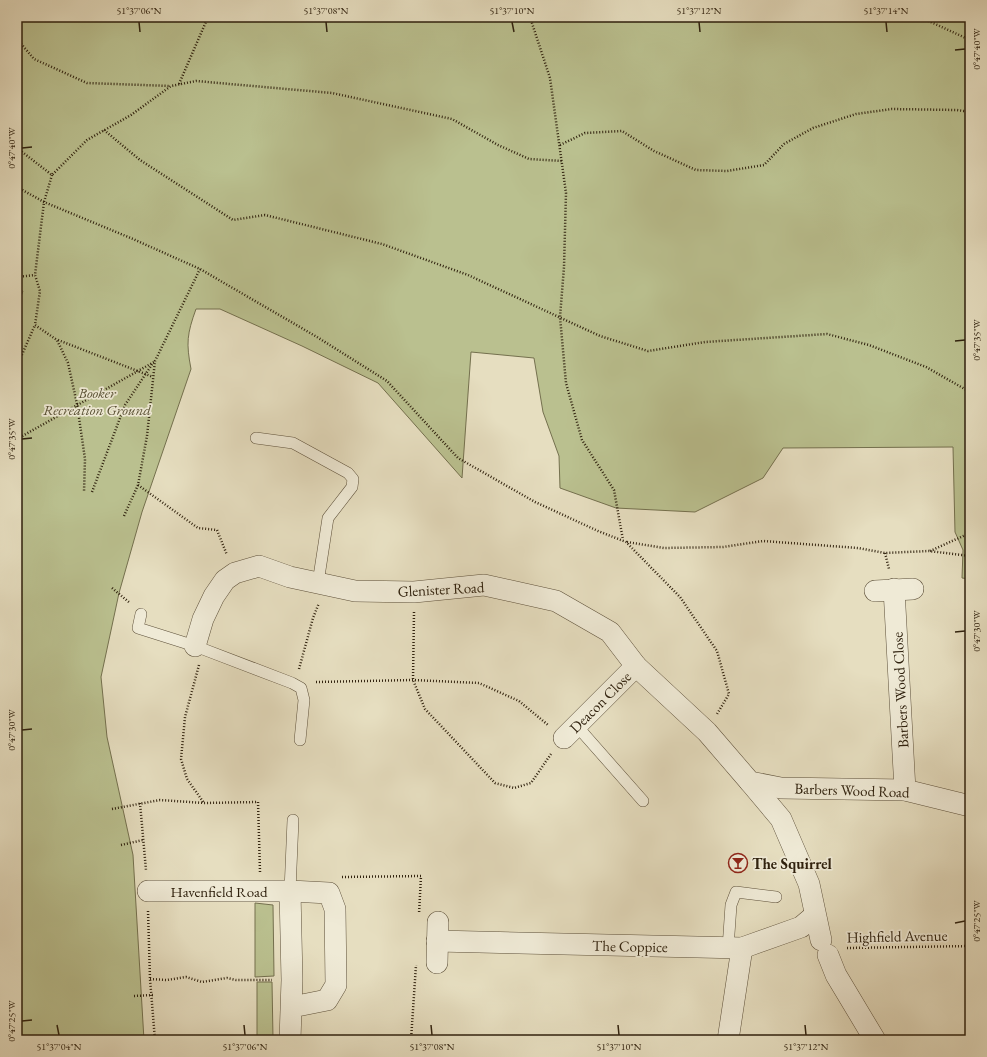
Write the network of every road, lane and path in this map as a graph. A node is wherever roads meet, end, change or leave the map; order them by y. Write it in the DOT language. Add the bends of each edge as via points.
graph roads {
  1 [pos="208,17"];
  2 [pos="530,17"];
  3 [pos="920,17"];
  4 [pos="17,39"];
  5 [pos="970,40"];
  6 [pos="179,84"];
  7 [pos="171,86"];
  8 [pos="970,112"];
  9 [pos="104,130"];
  10 [pos="560,145"];
  11 [pos="17,148"];
  12 [pos="562,161"];
  13 [pos="52,175"];
  14 [pos="17,187"];
  15 [pos="44,202"];
  16 [pos="200,269"];
  17 [pos="35,275"];
  18 [pos="17,277"];
  19 [pos="560,317"];
  20 [pos="35,325"];
  21 [pos="57,340"];
  22 [pos="155,361"];
  23 [pos="17,366"];
  24 [pos="138,370"];
  25 [pos="145,374"];
  26 [pos="153,377"];
  27 [pos="970,392"];
  28 [pos="77,404"];
  29 [pos="256,438"];
  30 [pos="17,439"];
  31 [pos="138,485"];
  32 [pos="84,492"];
  33 [pos="92,492"];
  34 [pos="124,516"];
  35 [pos="970,533"];
  36 [pos="624,541"];
  37 [pos="929,551"];
  38 [pos="970,556"];
  39 [pos="235,573"];
  40 [pos="322,584"];
  41 [pos="112,588"];
  42 [pos="894,590"];
  43 [pos="414,592"];
  44 [pos="141,614"];
  45 [pos="199,647"];
  46 [pos="636,666"];
  47 [pos="413,680"];
  48 [pos="298,686"];
  49 [pos="570,731"];
  50 [pos="707,732"];
  51 [pos="300,740"];
  52 [pos="750,782"];
  53 [pos="905,790"];
  54 [pos="643,801"];
  55 [pos="140,803"];
  56 [pos="204,803"];
  57 [pos="970,806"];
  58 [pos="112,809"];
  59 [pos="293,820"];
  60 [pos="143,840"];
  61 [pos="121,845"];
  62 [pos="337,878"];
  63 [pos="260,890"];
  64 [pos="148,891"];
  65 [pos="290,891"];
  66 [pos="776,897"];
  67 [pos="814,916"];
  68 [pos="431,926"];
  69 [pos="970,946"];
  70 [pos="735,948"];
  71 [pos="830,948"];
  72 [pos="416,962"];
  73 [pos="437,964"];
  74 [pos="150,979"];
  75 [pos="292,980"];
  76 [pos="153,995"];
  77 [pos="134,996"];
  78 [pos="292,1007"];
  79 [pos="155,1040"];
  80 [pos="290,1040"];
  81 [pos="411,1040"];
  82 [pos="728,1040"];
  83 [pos="875,1040"];
  1 -- 6 [label="path"];
  2 -- 10 [label="path" via="550,78"];
  3 -- 5 [label="path"];
  4 -- 7 [label="path" via="34,59 87,83"];
  6 -- 7 [label="path"];
  6 -- 12 [label="path" via="196,81 332,93 452,119 529,159"];
  7 -- 9 [label="path" via="131,115"];
  8 -- 10 [label="path" via="892,109 856,114 813,128 784,144 764,166 728,171 696,170 654,151 622,131 585,133"];
  9 -- 13 [label="path" via="87,140"];
  9 -- 19 [label="path" via="140,160 232,220 265,215 382,244 468,275"];
  10 -- 12 [label="path"];
  11 -- 13 [label="path"];
  12 -- 19 [label="path" via="566,193"];
  13 -- 15 [label="path"];
  14 -- 15 [label="path"];
  15 -- 16 [label="path"];
  15 -- 17 [label="path"];
  16 -- 22 [label="path"];
  16 -- 36 [label="path" via="387,381 458,458 535,502"];
  17 -- 18 [label="path"];
  17 -- 20 [label="path" via="40,291"];
  19 -- 27 [label="path" via="600,336 648,351 705,342 827,334 869,345 926,367"];
  19 -- 36 [label="path" via="566,383 582,440 614,490"];
  20 -- 21 [label="path"];
  20 -- 23 [label="path"];
  21 -- 24 [label="path"];
  21 -- 28 [label="path" via="68,363"];
  22 -- 24 [label="path"];
  22 -- 25 [label="path"];
  22 -- 26 [label="path"];
  24 -- 25 [label="path"];
  24 -- 28 [label="path"];
  25 -- 26 [label="path"];
  25 -- 33 [label="path" via="125,405"];
  26 -- 31 [label="path" via="147,436"];
  28 -- 30 [label="path"];
  28 -- 32 [label="path" via="85,459"];
  29 -- 40 [label="lane" via="293,443 348,473 352,479 352,487 328,518"];
  31 -- 34 [label="path"];
  31 -- 39 [label="path" via="198,528 217,530"];
  35 -- 37 [label="path"];
  36 -- 37 [label="path" via="664,548 723,547 763,541 858,548 885,553"];
  36 -- 50 [label="path" via="680,597 717,651 729,694"];
  37 -- 38 [label="path"];
  39 -- 40 [label="street, Glenister Road" via="259,566 290,577"];
  39 -- 45 [label="street, Glenister Road" via="225,580 214,596 203,619"];
  40 -- 43 [label="street, Glenister Road" via="355,591"];
  40 -- 48 [label="path"];
  41 -- 44 [label="path"];
  42 -- 53 [label="street, Barbers Wood Close"];
  43 -- 46 [label="street, Glenister Road" via="484,584 556,601 610,632"];
  43 -- 47 [label="path"];
  44 -- 45 [label="lane" via="138,628"];
  45 -- 48 [label="lane"];
  45 -- 56 [label="path" via="184,717 181,760 187,779"];
  46 -- 49 [label="street, Deacon Close"];
  46 -- 50 [label="street, Glenister Road"];
  47 -- 48 [label="path" via="309,682"];
  47 -- 49 [label="path" via="479,683 519,701"];
  47 -- 49 [label="path" via="425,708 496,783 514,788 531,783"];
  48 -- 51 [label="lane" via="304,700"];
  49 -- 54 [label="lane"];
  50 -- 52 [label="street, Glenister Road"];
  52 -- 53 [label="street, Barbers Wood Road" via="781,788"];
  52 -- 67 [label="street, Glenister Road" via="781,819 809,884"];
  53 -- 57 [label="street, Barbers Wood Road"];
  55 -- 56 [label="path" via="160,800"];
  55 -- 58 [label="path"];
  55 -- 60 [label="path"];
  56 -- 63 [label="path" via="258,802"];
  59 -- 65 [label="lane"];
  60 -- 61 [label="path"];
  60 -- 64 [label="path"];
  62 -- 68 [label="path" via="421,876"];
  63 -- 64 [label="street, Havenfield Road"];
  63 -- 65 [label="street, Havenfield Road"];
  64 -- 74 [label="path"];
  65 -- 75 [label="street"];
  65 -- 78 [label="street, Havenfield Road" via="329,893 334,909 336,985 327,1000"];
  66 -- 70 [label="lane" via="736,892 731,905"];
  67 -- 70 [label="street, The Coppice" via="802,927"];
  67 -- 71 [label="street, Glenister Road"];
  68 -- 70 [label="street, The Coppice"];
  68 -- 73 [label="street"];
  69 -- 71 [label="path, Highfield Avenue"];
  70 -- 82 [label="street"];
  71 -- 83 [label="street, Glenister Road" via="836,975"];
  72 -- 81 [label="path"];
  74 -- 75 [label="path" via="167,980 186,976 202,982 227,978"];
  74 -- 76 [label="path"];
  75 -- 78 [label="street"];
  76 -- 77 [label="path"];
  76 -- 79 [label="path"];
  78 -- 80 [label="street"];
}
